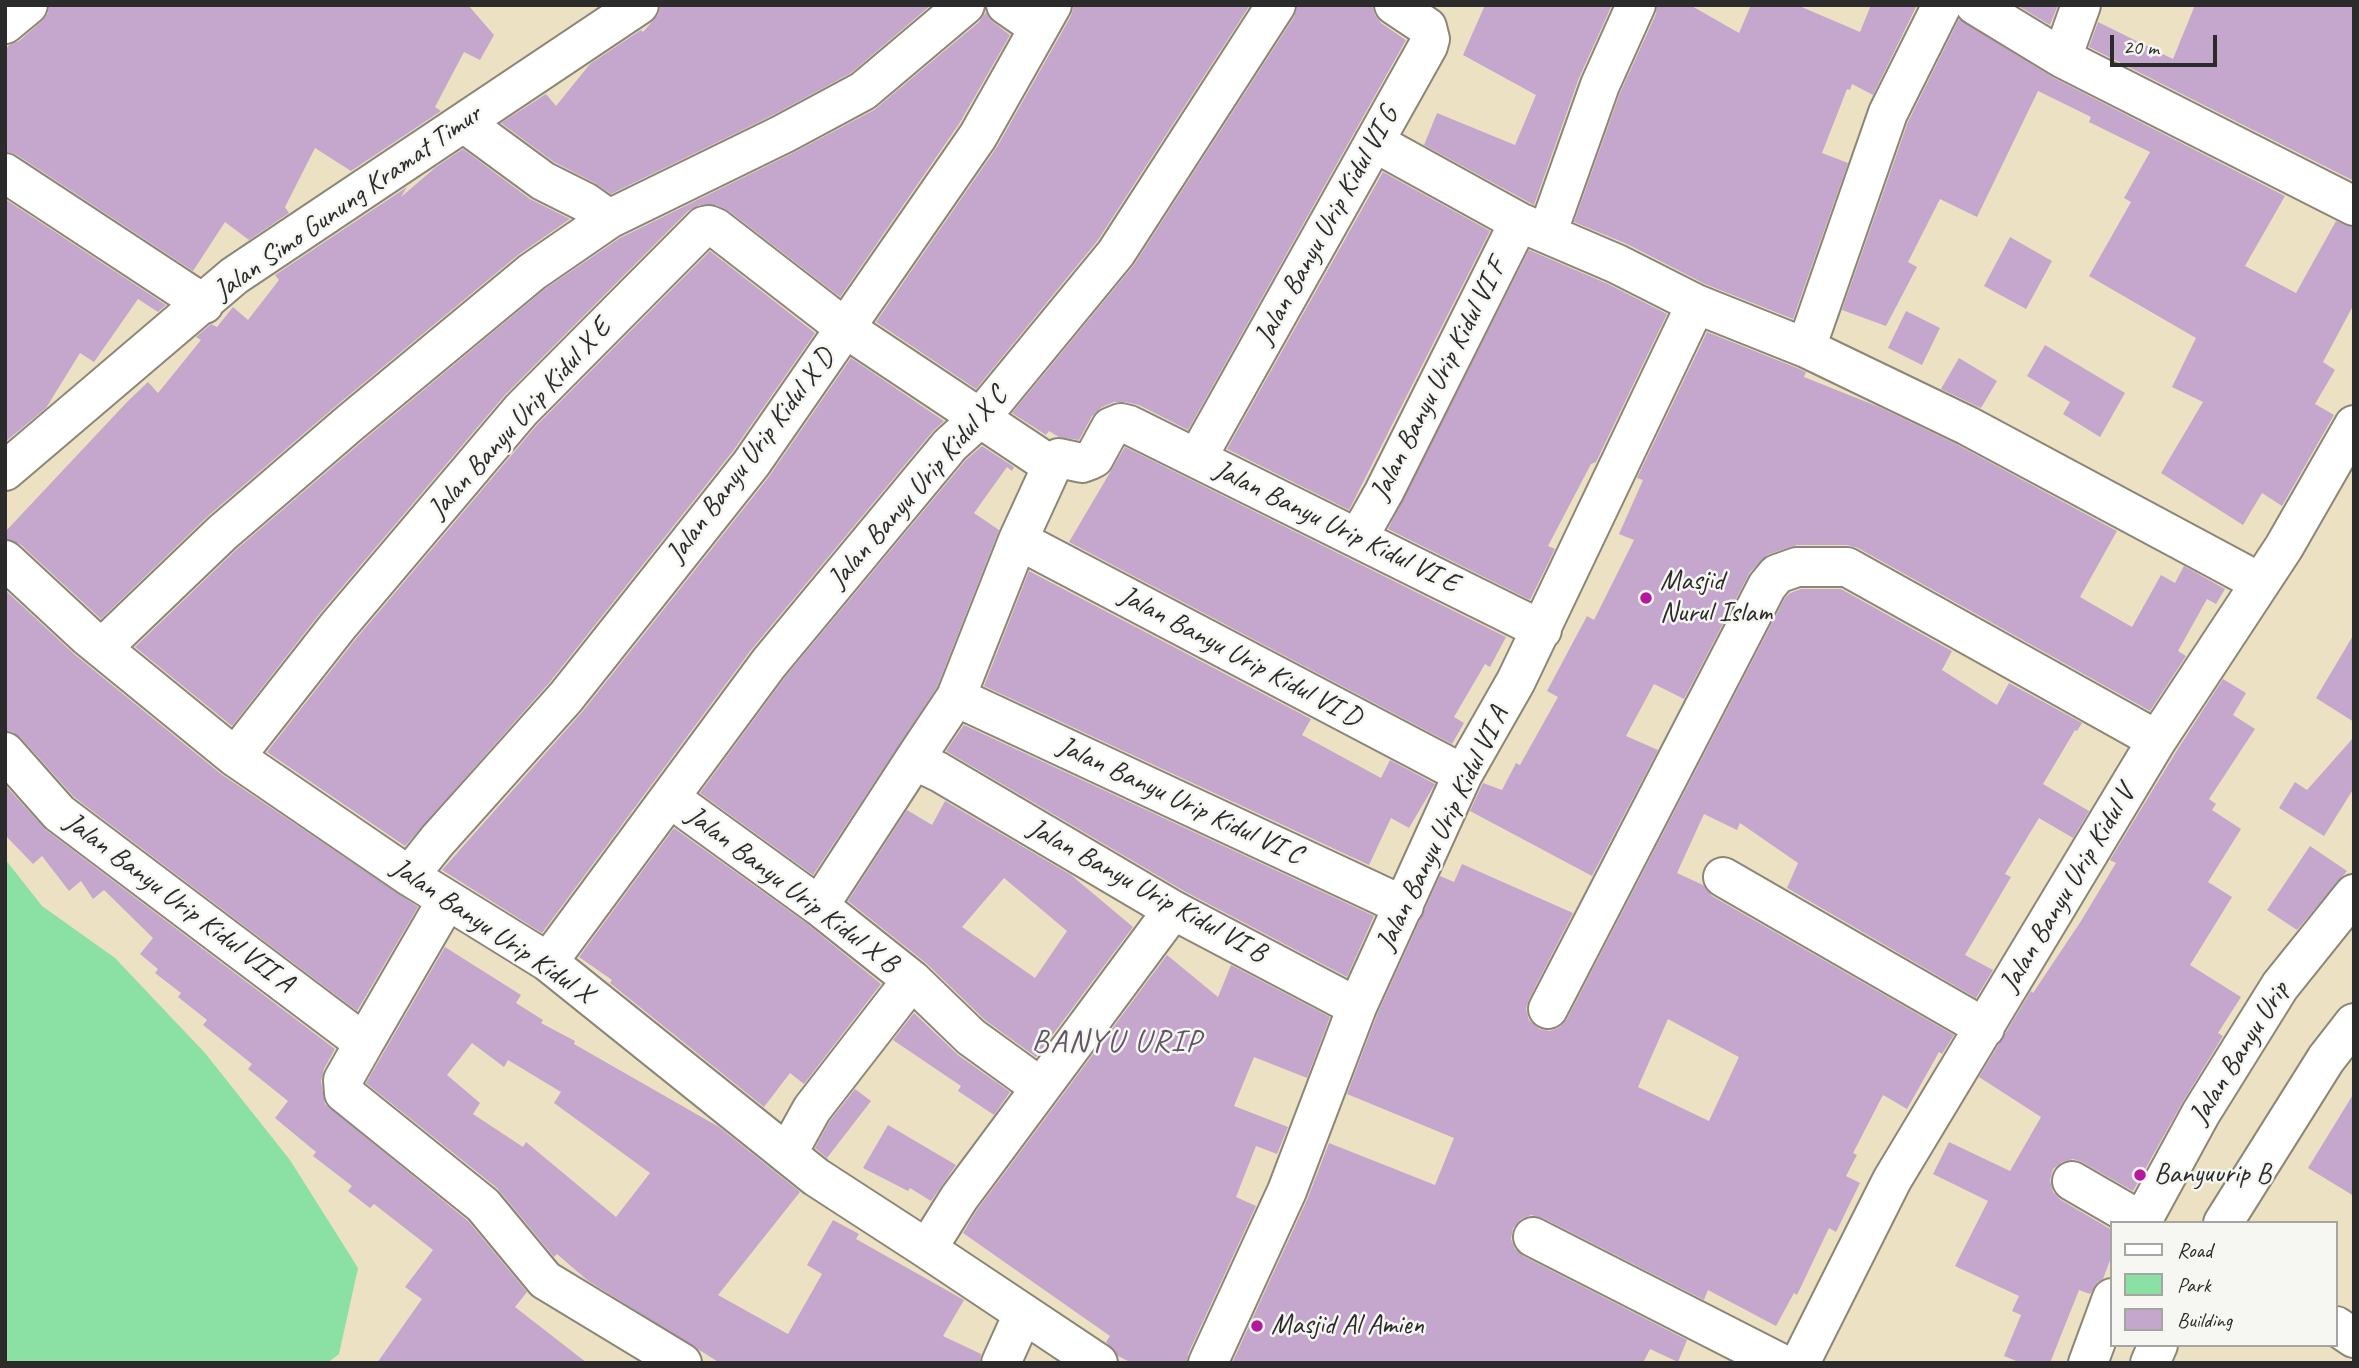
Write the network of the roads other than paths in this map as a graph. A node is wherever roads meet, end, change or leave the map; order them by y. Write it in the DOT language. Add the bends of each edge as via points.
graph roads {
  1 [pos="28,5"];
  2 [pos="639,5"];
  3 [pos="964,5"];
  4 [pos="1006,5"];
  5 [pos="1276,5"];
  6 [pos="1636,5"];
  7 [pos="1942,5"];
  8 [pos="1975,5"];
  9 [pos="2081,5"];
  10 [pos="1399,7"];
  11 [pos="1045,17"];
  12 [pos="5,24"];
  13 [pos="2062,58"];
  14 [pos="464,122"];
  15 [pos="1374,142"];
  16 [pos="5,173"];
  17 [pos="2354,206"];
  18 [pos="609,219"];
  19 [pos="1533,228"];
  20 [pos="204,304"];
  21 [pos="1696,304"];
  22 [pos="845,328"];
  23 [pos="1806,348"];
  24 [pos="981,417"];
  25 [pos="2354,425"];
  26 [pos="1197,458"];
  27 [pos="1052,466"];
  28 [pos="5,471"];
  29 [pos="1358,538"];
  30 [pos="1018,540"];
  31 [pos="5,560"];
  32 [pos="2259,582"];
  33 [pos="1542,630"];
  34 [pos="102,648"];
  35 [pos="956,697"];
  36 [pos="2157,740"];
  37 [pos="5,752"];
  38 [pos="235,757"];
  39 [pos="927,766"];
  40 [pos="1463,774"];
  41 [pos="670,798"];
  42 [pos="409,876"];
  43 [pos="1723,877"];
  44 [pos="2354,894"];
  45 [pos="447,900"];
  46 [pos="819,906"];
  47 [pos="1404,906"];
  48 [pos="1173,910"];
  49 [pos="548,962"];
  50 [pos="912,981"];
  51 [pos="1357,1007"];
  52 [pos="1548,1009"];
  53 [pos="2354,1023"];
  54 [pos="1984,1028"];
  55 [pos="364,1043"];
  56 [pos="1040,1087"];
  57 [pos="787,1154"];
  58 [pos="2072,1181"];
  59 [pos="2139,1221"];
  60 [pos="2142,1221"];
  61 [pos="2224,1221"];
  62 [pos="1533,1237"];
  63 [pos="927,1249"];
  64 [pos="2110,1303"];
  65 [pos="1023,1314"];
  66 [pos="2338,1327"];
  67 [pos="2354,1338"];
  68 [pos="2157,1347"];
  69 [pos="682,1363"];
  70 [pos="1001,1363"];
  71 [pos="1097,1363"];
  72 [pos="1208,1363"];
  73 [pos="1780,1363"];
  74 [pos="1800,1363"];
  75 [pos="2088,1363"];
  76 [pos="2150,1363"];
  1 -- 12 [label="street"];
  2 -- 14 [label="street, Jalan Simo Gunung Kramat Timur"];
  3 -- 18 [label="street" via="863,91"];
  4 -- 11 [label="street"];
  5 -- 24 [label="street, Jalan Banyu Urip Kidul X C" via="1116,253"];
  6 -- 19 [label="street, Jalan Banyu Urip Kidul VI F"];
  7 -- 23 [label="street" via="1888,113"];
  8 -- 13 [label="street"];
  9 -- 13 [label="street"];
  10 -- 15 [label="street, Jalan Banyu Urip Kidul VI G" via="1427,27 1430,39"];
  11 -- 22 [label="street, Jalan Banyu Urip Kidul X D" via="978,136"];
  13 -- 17 [label="street"];
  14 -- 18 [label="street" via="542,181"];
  14 -- 20 [label="street, Jalan Simo Gunung Kramat Timur" via="234,276"];
  15 -- 19 [label="street"];
  15 -- 26 [label="street, Jalan Banyu Urip Kidul VI G"];
  16 -- 20 [label="street"];
  18 -- 34 [label="street" via="532,272 351,422 222,533"];
  19 -- 21 [label="street"];
  19 -- 29 [label="street, Jalan Banyu Urip Kidul VI F"];
  20 -- 28 [label="street, Jalan Simo Gunung Kramat Timur"];
  21 -- 23 [label="street"];
  21 -- 33 [label="street, Jalan Banyu Urip Kidul VI A"];
  22 -- 24 [label="street"];
  22 -- 38 [label="street, Jalan Banyu Urip Kidul X E" via="716,228 704,226 521,410 338,626"];
  22 -- 42 [label="street, Jalan Banyu Urip Kidul X D" via="751,464 566,697"];
  23 -- 32 [label="street" via="1968,426"];
  24 -- 27 [label="street"];
  24 -- 41 [label="street, Jalan Banyu Urip Kidul X C" via="950,445 769,663"];
  25 -- 32 [label="street, Jalan Banyu Urip Kidul V"];
  26 -- 27 [label="street, Jalan Banyu Urip Kidul VI E" via="1121,423 1111,427 1090,460 1082,463 1059,458"];
  26 -- 29 [label="street, Jalan Banyu Urip Kidul VI E"];
  27 -- 30 [label="street"];
  29 -- 33 [label="street, Jalan Banyu Urip Kidul VI E"];
  30 -- 35 [label="street"];
  30 -- 40 [label="street, Jalan Banyu Urip Kidul VI D"];
  31 -- 34 [label="street, Jalan Banyu Urip Kidul X"];
  32 -- 36 [label="street, Jalan Banyu Urip Kidul V"];
  33 -- 40 [label="street, Jalan Banyu Urip Kidul VI A"];
  34 -- 38 [label="street, Jalan Banyu Urip Kidul X"];
  35 -- 39 [label="street"];
  35 -- 47 [label="street, Jalan Banyu Urip Kidul VI C"];
  36 -- 52 [label="street" via="1847,567 1797,567 1777,574"];
  36 -- 54 [label="street, Jalan Banyu Urip Kidul V"];
  37 -- 55 [label="street, Jalan Banyu Urip Kidul VII A" via="59,813"];
  38 -- 42 [label="street, Jalan Banyu Urip Kidul X"];
  39 -- 46 [label="street"];
  39 -- 48 [label="street, Jalan Banyu Urip Kidul VI B"];
  40 -- 47 [label="street, Jalan Banyu Urip Kidul VI A"];
  41 -- 46 [label="street, Jalan Banyu Urip Kidul X B"];
  41 -- 49 [label="street, Jalan Banyu Urip Kidul X C"];
  42 -- 45 [label="street, Jalan Banyu Urip Kidul X"];
  43 -- 54 [label="street"];
  44 -- 60 [label="street, Jalan Banyu Urip" via="2280,986 2201,1113"];
  45 -- 49 [label="street, Jalan Banyu Urip Kidul X"];
  45 -- 55 [label="street"];
  46 -- 50 [label="street, Jalan Banyu Urip Kidul X B"];
  47 -- 51 [label="street, Jalan Banyu Urip Kidul VI A"];
  48 -- 51 [label="street, Jalan Banyu Urip Kidul VI B"];
  48 -- 56 [label="street"];
  49 -- 57 [label="street, Jalan Banyu Urip Kidul X"];
  50 -- 56 [label="street" via="971,1037"];
  50 -- 57 [label="street, Jalan Banyu Urip Kidul X B" via="812,1109"];
  51 -- 72 [label="street, Jalan Banyu Urip Kidul VI A" via="1286,1191"];
  53 -- 61 [label="street" via="2326,1059"];
  54 -- 74 [label="street, Jalan Banyu Urip Kidul V" via="1892,1181"];
  55 -- 69 [label="street" via="343,1080 344,1093 483,1205 545,1280"];
  56 -- 63 [label="street"];
  57 -- 63 [label="street, Jalan Banyu Urip Kidul X"];
  58 -- 59 [label="street"];
  62 -- 73 [label="street"];
  63 -- 65 [label="street, Jalan Banyu Urip Kidul X"];
  64 -- 75 [label="street"];
  65 -- 70 [label="street"];
  65 -- 71 [label="street, Jalan Banyu Urip Kidul X"];
  66 -- 67 [label="street"];
  68 -- 76 [label="street"];
}
